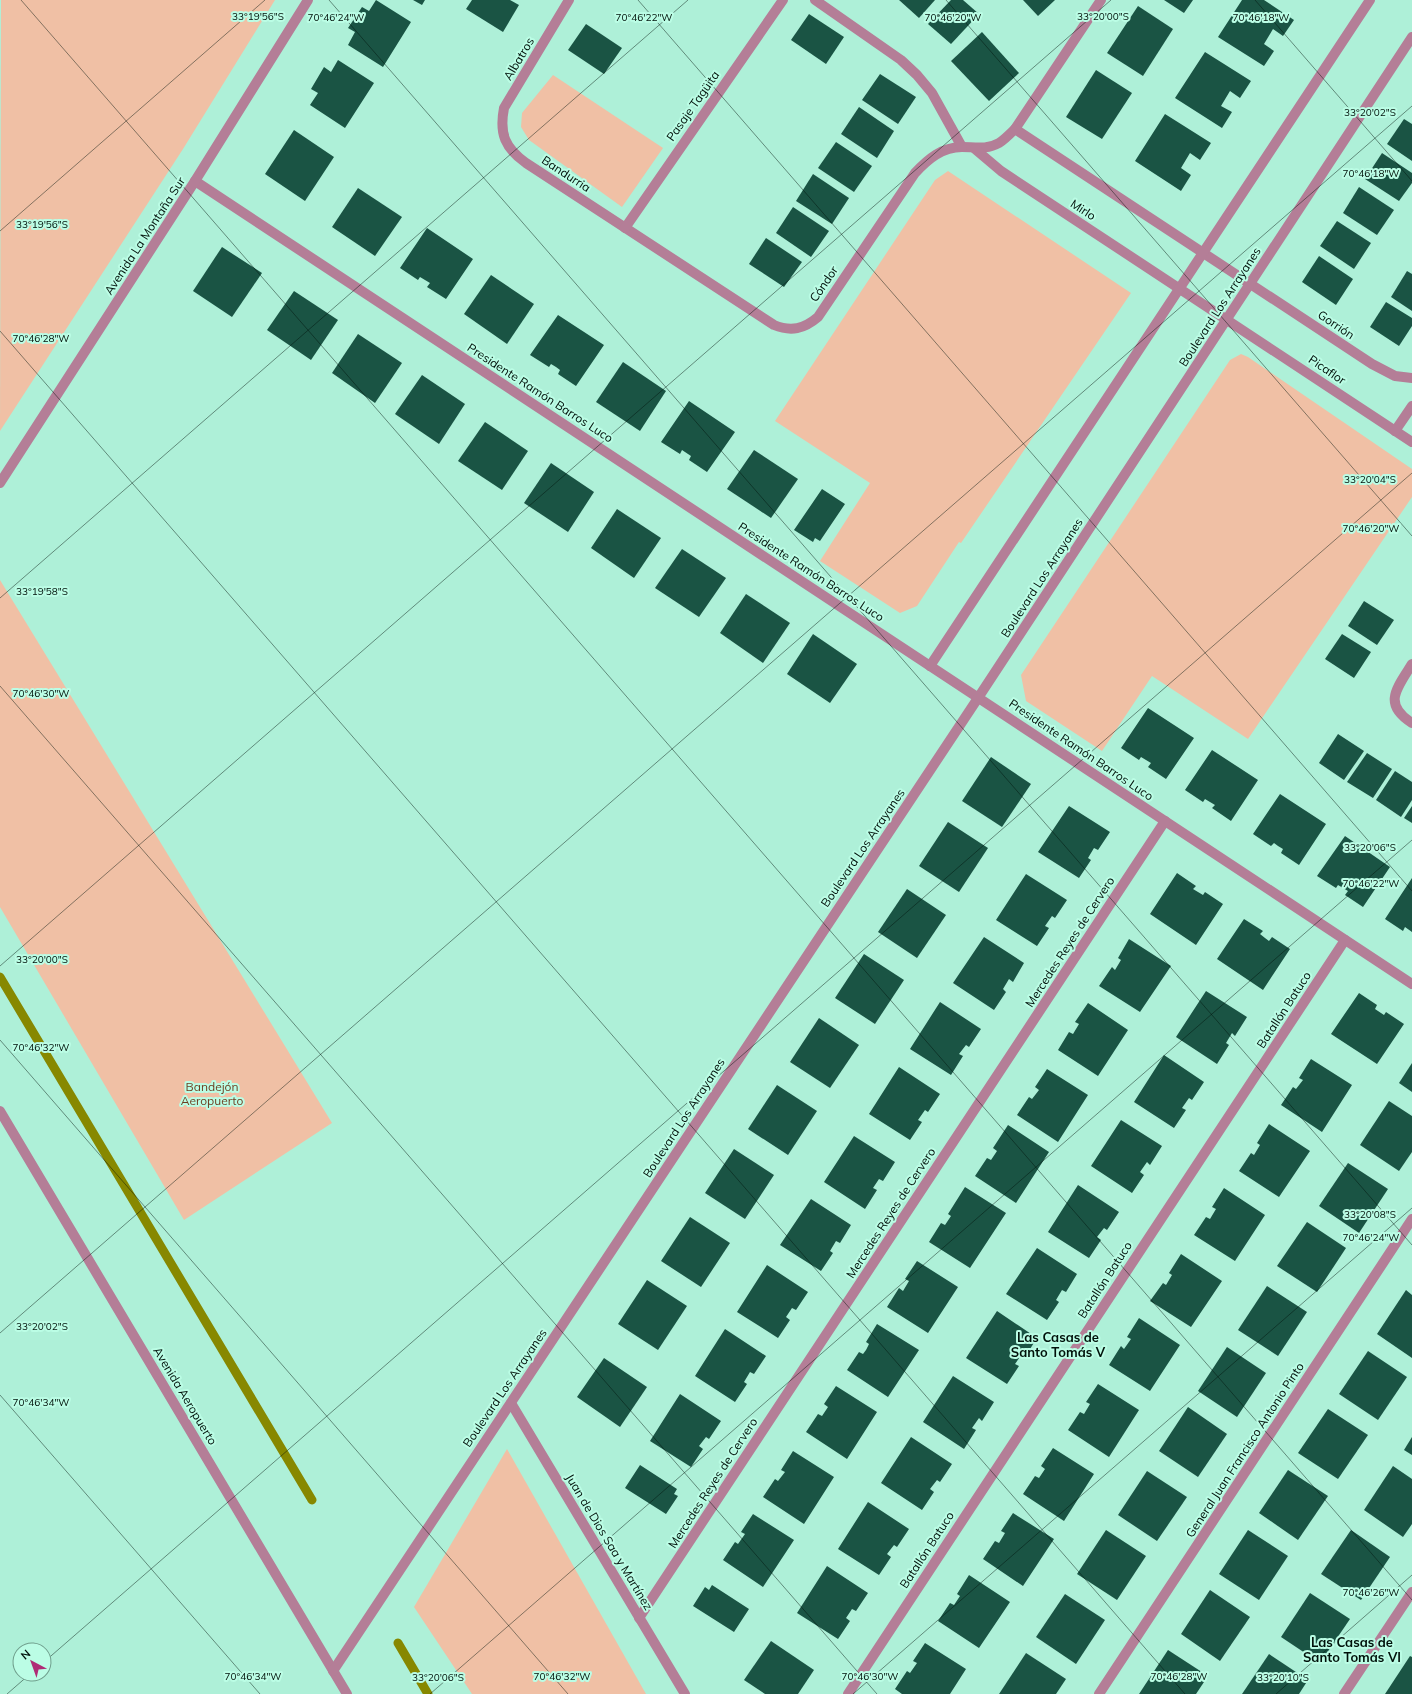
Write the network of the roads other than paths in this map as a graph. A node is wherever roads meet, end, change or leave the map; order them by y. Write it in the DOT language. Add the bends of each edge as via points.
graph roads {
  1 [pos="308,0"];
  2 [pos="569,0"];
  3 [pos="783,0"];
  4 [pos="815,0"];
  5 [pos="1101,0"];
  6 [pos="1370,0"];
  7 [pos="1412,37"];
  8 [pos="1015,129"];
  9 [pos="503,134"];
  10 [pos="962,147"];
  11 [pos="975,149"];
  12 [pos="196,181"];
  13 [pos="625,228"];
  14 [pos="1204,253"];
  15 [pos="1251,284"];
  16 [pos="1180,288"];
  17 [pos="1227,320"];
  18 [pos="1412,378"];
  19 [pos="1412,406"];
  20 [pos="1395,431"];
  21 [pos="1412,442"];
  22 [pos="0,483"];
  23 [pos="1412,664"];
  24 [pos="930,666"];
  25 [pos="978,698"];
  26 [pos="1412,723"];
  27 [pos="1165,822"];
  28 [pos="1345,940"];
  29 [pos="1412,984"];
  30 [pos="0,1111"];
  31 [pos="1412,1219"];
  32 [pos="511,1403"];
  33 [pos="1412,1592"];
  34 [pos="639,1618"];
  35 [pos="333,1671"];
  36 [pos="347,1694"];
  37 [pos="685,1694"];
  38 [pos="848,1694"];
  39 [pos="1099,1694"];
  40 [pos="1344,1694"];
  1 -- 12 [label="street, Avenida La Montaña Sur"];
  2 -- 9 [label="street, Albatros" via="504,108"];
  3 -- 13 [label="street, Pasaje Tagüita"];
  4 -- 10 [label="street" via="901,60 917,75 932,93"];
  5 -- 8 [label="street, Cóndor"];
  6 -- 14 [label="street"];
  7 -- 15 [label="street, Boulevard Los Arrayanes"];
  8 -- 11 [label="street, Cóndor" via="999,143"];
  8 -- 14 [label="street"];
  9 -- 13 [label="street, Bandurria" via="516,156"];
  10 -- 11 [label="street, Cóndor"];
  10 -- 13 [label="street, Cóndor" via="937,153 915,173 818,317 800,328 791,330 774,325"];
  11 -- 16 [label="street, Mirlo" via="1001,171"];
  12 -- 22 [label="street, Avenida La Montaña Sur"];
  12 -- 24 [label="street, Presidente Ramón Barros Luco"];
  14 -- 15 [label="street, Gorrión"];
  14 -- 16 [label="street"];
  15 -- 17 [label="street, Boulevard Los Arrayanes"];
  15 -- 18 [label="street, Gorrión" via="1372,364 1395,376"];
  16 -- 17 [label="street, Mirlo"];
  16 -- 24 [label="street"];
  17 -- 20 [label="street, Picaflor"];
  17 -- 25 [label="street, Boulevard Los Arrayanes"];
  19 -- 20 [label="street"];
  20 -- 21 [label="street, Picaflor"];
  23 -- 26 [label="street" via="1398,687 1394,705 1397,711"];
  24 -- 25 [label="street, Presidente Ramón Barros Luco"];
  25 -- 27 [label="street, Presidente Ramón Barros Luco"];
  25 -- 32 [label="street, Boulevard Los Arrayanes"];
  27 -- 28 [label="street, Presidente Ramón Barros Luco"];
  27 -- 34 [label="street, Mercedes Reyes de Cervero"];
  28 -- 29 [label="street, Presidente Ramón Barros Luco"];
  28 -- 38 [label="street, Batallón Batuco"];
  30 -- 35 [label="street, Avenida Aeropuerto"];
  31 -- 39 [label="street, General Juan Francisco Antonio Pinto"];
  32 -- 34 [label="street, Juan de Dios Saa y Martínez"];
  32 -- 35 [label="street, Boulevard Los Arrayanes"];
  33 -- 40 [label="street"];
  34 -- 37 [label="street, Juan de Dios Saa y Martínez"];
  35 -- 36 [label="street, Avenida Aeropuerto"];
}
